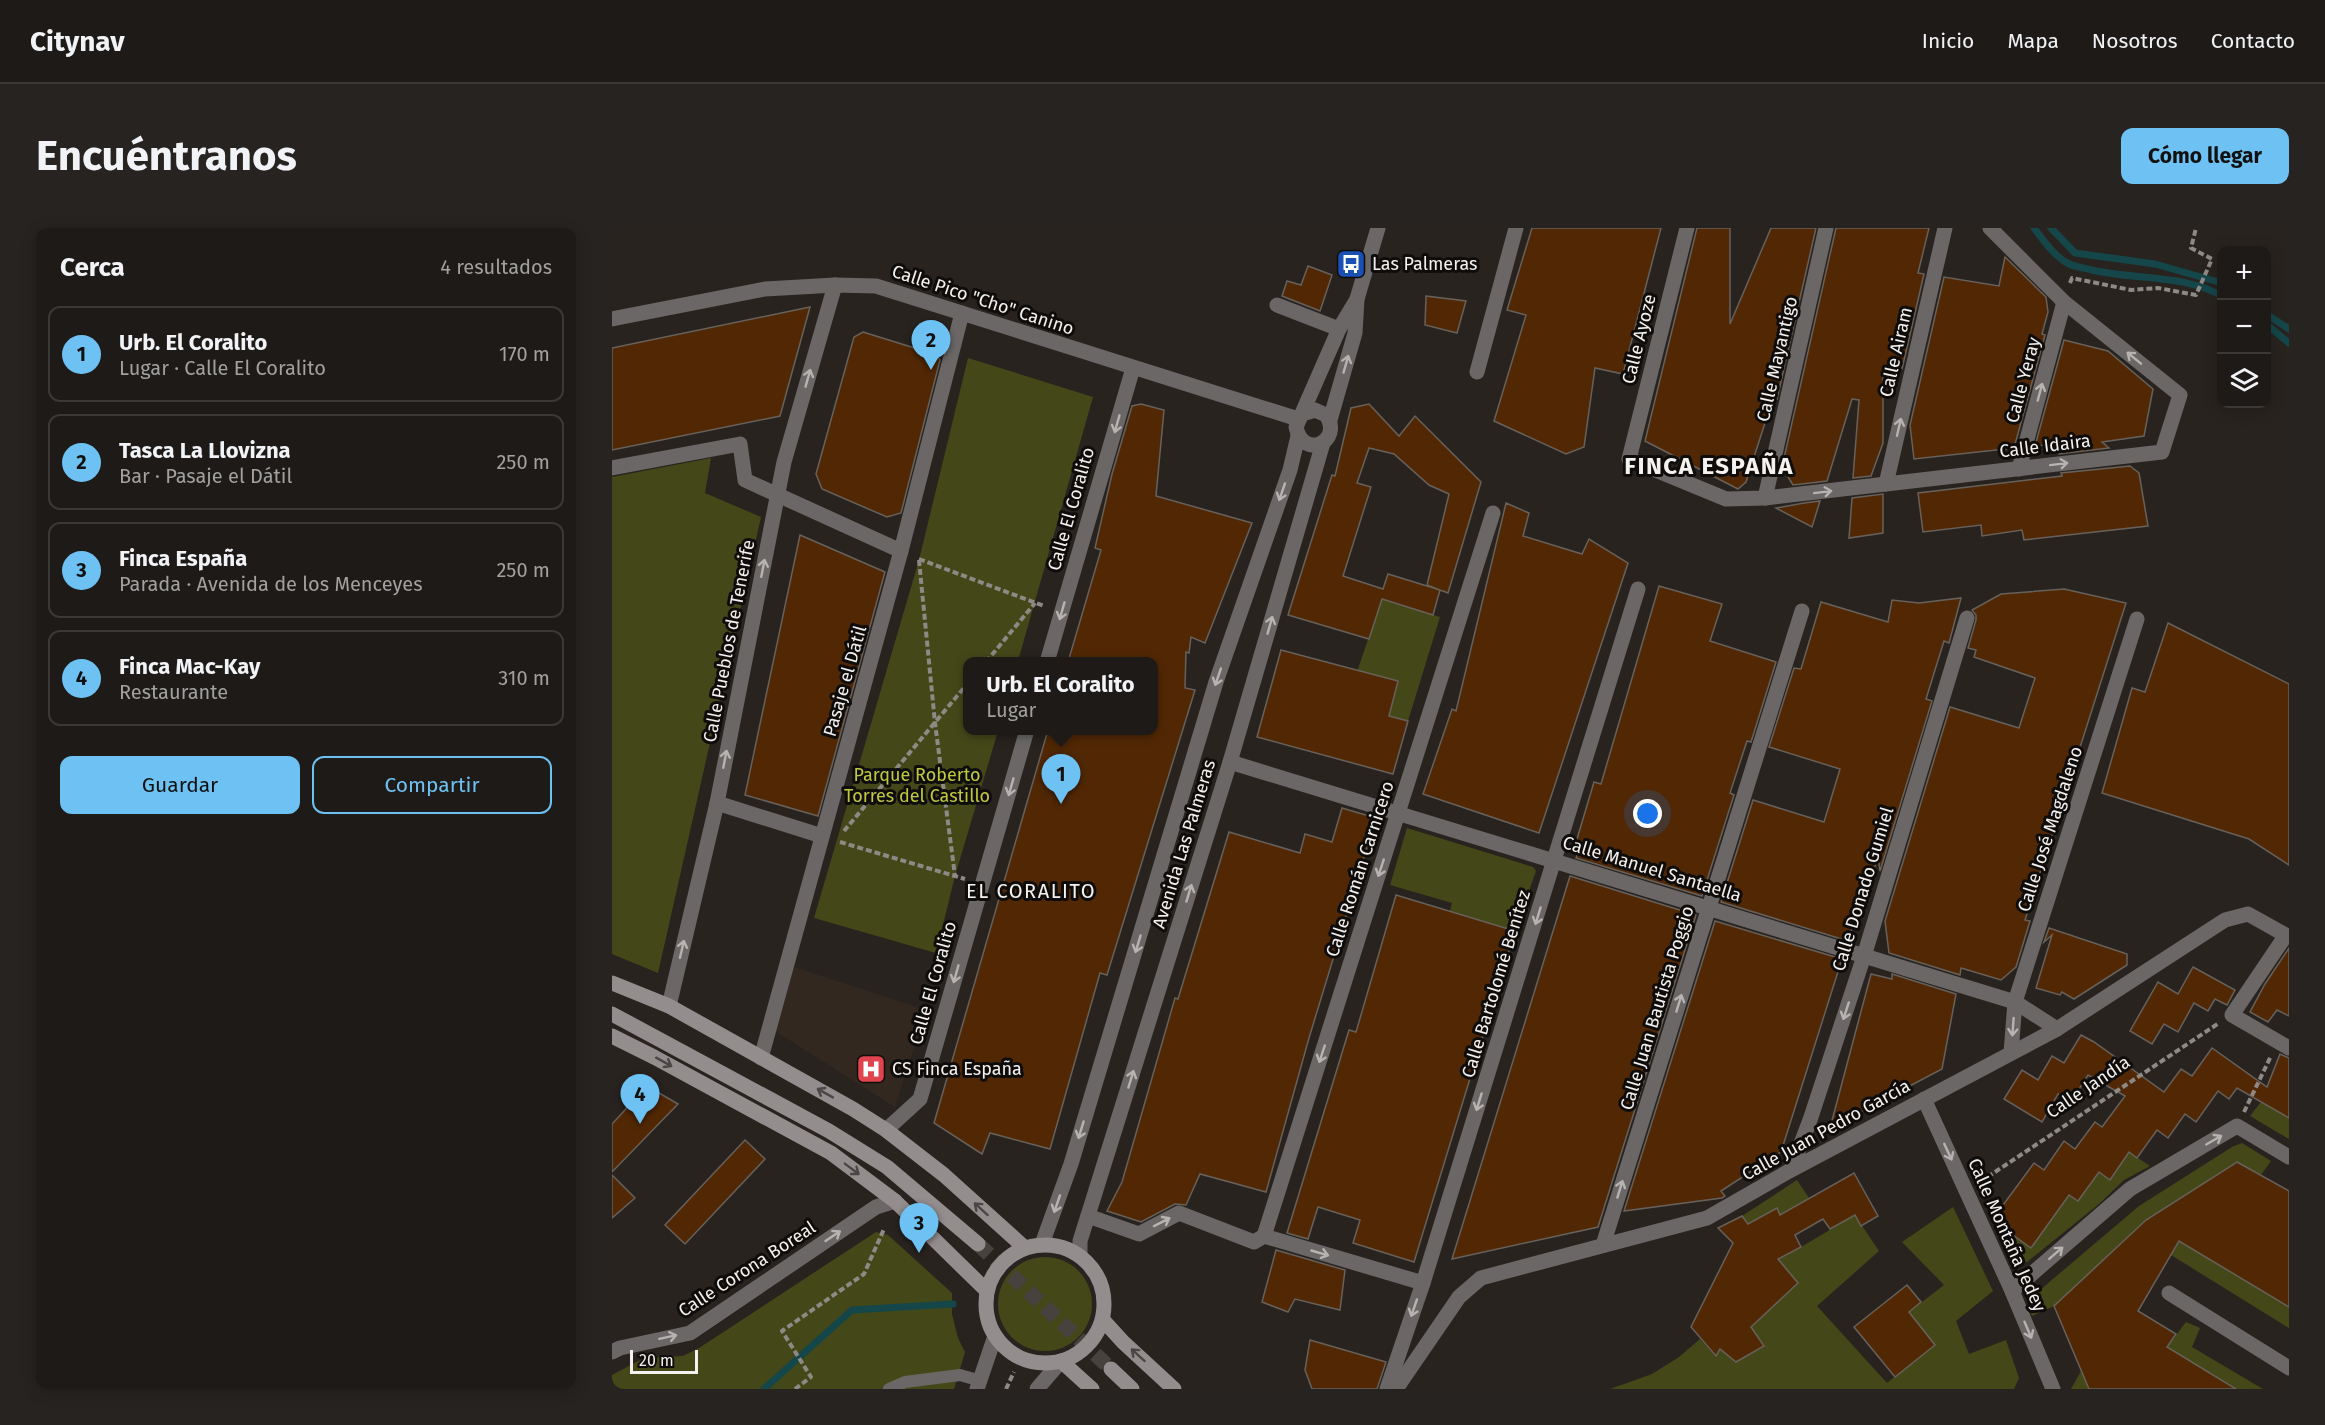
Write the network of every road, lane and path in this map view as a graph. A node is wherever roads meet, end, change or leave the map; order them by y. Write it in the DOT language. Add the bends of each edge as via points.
graph roads {
  1 [pos="1378,228"];
  2 [pos="1516,228"];
  3 [pos="1687,228"];
  4 [pos="1826,228"];
  5 [pos="1945,228"];
  6 [pos="1990,228"];
  7 [pos="2196,228"];
  8 [pos="835,285"];
  9 [pos="1357,299"];
  10 [pos="2064,302"];
  11 [pos="1277,305"];
  12 [pos="962,313"];
  13 [pos="612,319"];
  14 [pos="1339,329"];
  15 [pos="1133,368"];
  16 [pos="1477,372"];
  17 [pos="1300,416"];
  18 [pos="1330,420"];
  19 [pos="1298,436"];
  20 [pos="1323,443"];
  21 [pos="1629,459"];
  22 [pos="612,468"];
  23 [pos="2019,468"];
  24 [pos="1886,484"];
  25 [pos="777,495"];
  26 [pos="1765,498"];
  27 [pos="1493,513"];
  28 [pos="901,551"];
  29 [pos="919,560"];
  30 [pos="1638,589"];
  31 [pos="1035,603"];
  32 [pos="1062,611"];
  33 [pos="1802,611"];
  34 [pos="1966,618"];
  35 [pos="2137,619"];
  36 [pos="990,657"];
  37 [pos="1048,657"];
  38 [pos="963,689"];
  39 [pos="934,723"];
  40 [pos="1026,735"];
  41 [pos="1230,762"];
  42 [pos="717,803"];
  43 [pos="1398,812"];
  44 [pos="822,837"];
  45 [pos="1555,860"];
  46 [pos="955,876"];
  47 [pos="982,884"];
  48 [pos="1709,907"];
  49 [pos="2287,936"];
  50 [pos="1864,956"];
  51 [pos="612,984"];
  52 [pos="2015,1002"];
  53 [pos="669,1006"];
  54 [pos="612,1014"];
  55 [pos="2232,1015"];
  56 [pos="2057,1029"];
  57 [pos="612,1036"];
  58 [pos="2283,1045"];
  59 [pos="2011,1053"];
  60 [pos="761,1058"];
  61 [pos="1924,1099"];
  62 [pos="2237,1126"];
  63 [pos="886,1130"];
  64 [pos="2289,1157"];
  65 [pos="1791,1170"];
  66 [pos="1966,1191"];
  67 [pos="895,1202"];
  68 [pos="1088,1216"];
  69 [pos="884,1229"];
  70 [pos="1264,1236"];
  71 [pos="978,1244"];
  72 [pos="1042,1244"];
  73 [pos="1603,1245"];
  74 [pos="1025,1248"];
  75 [pos="1080,1256"];
  76 [pos="1423,1283"];
  77 [pos="987,1291"];
  78 [pos="2012,1292"];
  79 [pos="2169,1293"];
  80 [pos="1103,1320"];
  81 [pos="995,1336"];
  82 [pos="612,1352"];
  83 [pos="1061,1361"];
  84 [pos="2289,1368"];
  85 [pos="1111,1369"];
  86 [pos="1014,1372"];
  87 [pos="979,1385"];
  88 [pos="795,1389"];
  89 [pos="889,1389"];
  90 [pos="1006,1389"];
  91 [pos="1037,1389"];
  92 [pos="1092,1389"];
  93 [pos="1132,1389"];
  94 [pos="1174,1389"];
  95 [pos="1387,1389"];
  96 [pos="1396,1389"];
  97 [pos="2053,1389"];
  1 -- 9 [label="street"];
  2 -- 16 [label="street"];
  3 -- 21 [label="street, Calle Ayoze"];
  4 -- 26 [label="street, Calle Mayantigo"];
  24 -- 5 [label="street, Calle Airam, one-way"];
  6 -- 10 [label="street, Calle Idaira"];
  7 -- 10 [label="path" via="2191,248 2212,260 2196,295 2158,288 2131,290 2072,278"];
  8 -- 12 [label="street, Calle Pico \"Cho\" Canino" via="876,286"];
  8 -- 13 [label="street, Calle Pico \"Cho\" Canino" via="765,289"];
  25 -- 8 [label="street, Calle Pueblos de Tenerife, one-way"];
  9 -- 14 [label="street"];
  18 -- 9 [label="street, one-way" via="1354,333"];
  23 -- 10 [label="street, Calle Yeray, one-way"];
  23 -- 10 [label="street, Calle Idaira, one-way" via="2162,452 2180,395"];
  11 -- 14 [label="street"];
  12 -- 15 [label="street, Calle Pico \"Cho\" Canino"];
  12 -- 28 [label="street, Pasaje el Dátil"];
  14 -- 17 [label="street"];
  15 -- 17 [label="street, Calle Pico \"Cho\" Canino"];
  15 -- 32 [label="street, Calle El Coralito, one-way"];
  17 -- 18 [label="street" via="1315,410"];
  17 -- 19 [label="street"];
  18 -- 20 [label="street" via="1332,429"];
  19 -- 20 [label="street" via="1314,446"];
  19 -- 72 [label="street, Avenida Las Palmeras, one-way" via="1290,470 1213,694 1071,1164"];
  41 -- 20 [label="street, Avenida Las Palmeras, one-way"];
  21 -- 26 [label="street, Calle Idaira" via="1726,499"];
  22 -- 25 [label="street" via="740,444 744,480"];
  23 -- 24 [label="street, Calle Idaira"];
  26 -- 24 [label="street, Calle Idaira, one-way"];
  25 -- 28 [label="street"];
  42 -- 25 [label="street, Calle Pueblos de Tenerife, one-way"];
  27 -- 43 [label="street, Calle Román Carnicero"];
  28 -- 29 [label="path"];
  28 -- 44 [label="street, Pasaje el Dátil"];
  29 -- 31 [label="path"];
  29 -- 39 [label="path"];
  30 -- 45 [label="street, Calle Bartolomé Benítez"];
  31 -- 32 [label="path"];
  31 -- 36 [label="path"];
  32 -- 37 [label="street, Calle El Coralito, one-way"];
  33 -- 48 [label="street, Calle Juan Bautista Poggio"];
  34 -- 50 [label="street, Calle Donado Gumiel"];
  35 -- 52 [label="street, Calle José Magdaleno"];
  38 -- 39 [label="path"];
  39 -- 46 [label="path"];
  39 -- 46 [label="path" via="836,841"];
  40 -- 47 [label="street, Calle El Coralito, one-way"];
  41 -- 43 [label="street, Calle Manuel Santaella"];
  68 -- 41 [label="street, Avenida Las Palmeras, one-way"];
  42 -- 44 [label="street"];
  53 -- 42 [label="street, Calle Pueblos de Tenerife, one-way"];
  43 -- 45 [label="street, Calle Manuel Santaella"];
  43 -- 70 [label="street, Calle Román Carnicero, one-way"];
  44 -- 60 [label="street, Pasaje el Dátil"];
  45 -- 48 [label="street, Calle Manuel Santaella"];
  45 -- 76 [label="street, Calle Bartolomé Benítez, one-way"];
  46 -- 47 [label="path"];
  47 -- 63 [label="street, Calle El Coralito, one-way" via="920,1099"];
  48 -- 50 [label="street, Calle Manuel Santaella"];
  73 -- 48 [label="street, Calle Juan Bautista Poggio, one-way"];
  49 -- 55 [label="street"];
  49 -- 56 [label="street, Calle Juan Pedro García" via="2248,914 2226,920"];
  50 -- 52 [label="street, Calle Manuel Santaella"];
  50 -- 65 [label="street, Calle Donado Gumiel, one-way"];
  51 -- 53 [label="main road"];
  52 -- 56 [label="street, Calle Manuel Santaella"];
  52 -- 59 [label="street, Calle José Magdaleno, one-way"];
  53 -- 60 [label="main road"];
  54 -- 71 [label="main road" via="887,1167"];
  55 -- 58 [label="street"];
  55 -- 66 [label="path, Calle Jandía"];
  56 -- 59 [label="street, Calle Juan Pedro García"];
  57 -- 67 [label="main road, one-way" via="831,1153"];
  58 -- 62 [label="path"];
  59 -- 61 [label="street, Calle Juan Pedro García"];
  63 -- 60 [label="main road, one-way"];
  61 -- 65 [label="street, Calle Juan Pedro García"];
  61 -- 66 [label="street, Calle Montaña Jedey, one-way"];
  62 -- 64 [label="street"];
  78 -- 62 [label="street, one-way" via="2130,1189"];
  74 -- 63 [label="main road, one-way" via="944,1175"];
  65 -- 73 [label="street, Calle Juan Pedro García" via="1707,1218"];
  66 -- 78 [label="street, Calle Montaña Jedey"];
  67 -- 77 [label="main road"];
  82 -- 67 [label="street, Calle Corona Boreal, one-way" via="690,1333 876,1207"];
  68 -- 70 [label="street, one-way" via="1139,1234 1179,1214 1254,1242"];
  68 -- 75 [label="street, Avenida Las Palmeras"];
  69 -- 88 [label="path" via="864,1274 782,1331 811,1377"];
  70 -- 76 [label="street, one-way"];
  72 -- 74 [label="main road"];
  72 -- 75 [label="main road" via="1063,1247"];
  73 -- 96 [label="street, Calle Juan Pedro García" via="1481,1278 1459,1297"];
  74 -- 77 [label="main road" via="1007,1258 993,1275"];
  75 -- 80 [label="main road" via="1090,1265 1103,1291"];
  76 -- 95 [label="street, Calle Bartolomé Benítez, one-way"];
  77 -- 81 [label="main road" via="986,1313"];
  78 -- 97 [label="street, Calle Montaña Jedey, one-way"];
  79 -- 84 [label="street"];
  80 -- 83 [label="main road" via="1096,1335 1078,1353"];
  94 -- 80 [label="main road, one-way"];
  81 -- 83 [label="main road" via="1019,1357 1042,1363"];
  81 -- 87 [label="street"];
  83 -- 91 [label="street"];
  83 -- 92 [label="main road"];
  85 -- 93 [label="main road"];
  86 -- 90 [label="path"];
  87 -- 89 [label="lane" via="960,1375 905,1382"];
}
